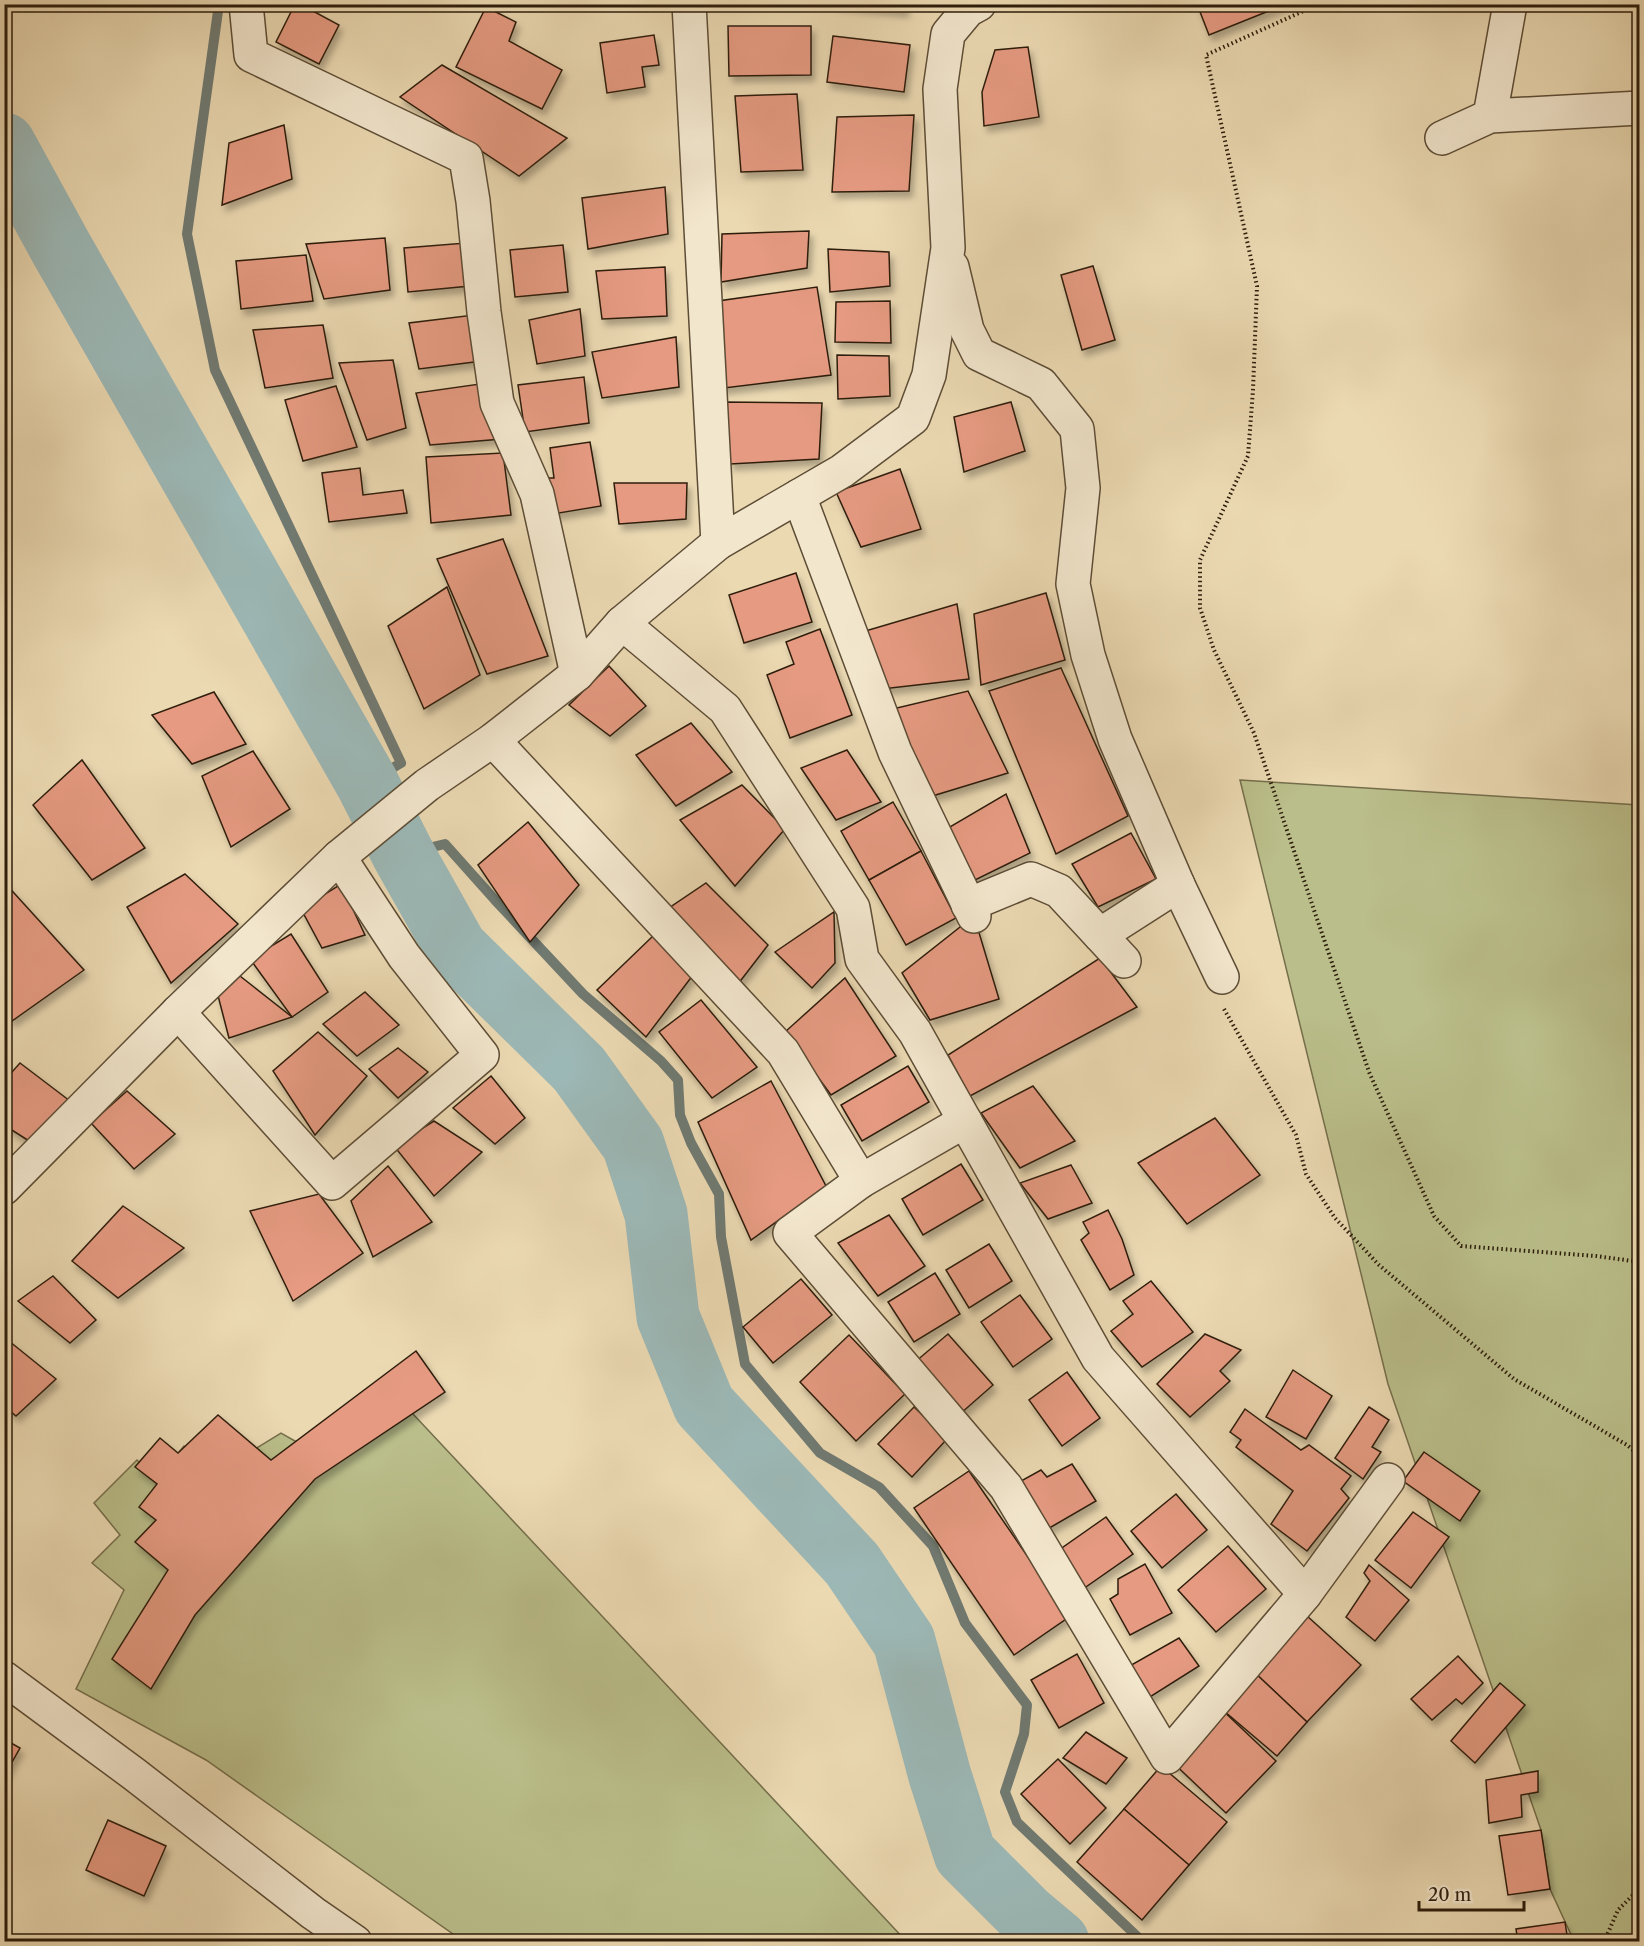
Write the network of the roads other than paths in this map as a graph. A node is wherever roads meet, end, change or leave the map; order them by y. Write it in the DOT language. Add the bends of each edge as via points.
graph roads {
  1 [pos="246,4"];
  2 [pos="689,4"];
  3 [pos="979,4"];
  4 [pos="1510,4"];
  5 [pos="1640,108"];
  6 [pos="1490,116"];
  7 [pos="1442,138"];
  8 [pos="948,248"];
  9 [pos="799,496"];
  10 [pos="718,543"];
  11 [pos="622,623"];
  12 [pos="577,674"];
  13 [pos="494,740"];
  14 [pos="342,855"];
  15 [pos="1178,885"];
  16 [pos="1101,935"];
  17 [pos="1124,961"];
  18 [pos="1222,977"];
  19 [pos="178,1012"];
  20 [pos="965,1121"];
  21 [pos="861,1181"];
  22 [pos="4,1188"];
  23 [pos="1388,1480"];
  24 [pos="1305,1594"];
  25 [pos="4,1678"];
  26 [pos="355,1941"];
  1 -- 12 [label="street" via="251,55 466,158 497,403 537,494"];
  2 -- 10 [label="street"];
  3 -- 8 [label="street" via="968,10 948,34 940,89"];
  4 -- 6 [label="street"];
  5 -- 6 [label="street"];
  6 -- 7 [label="street"];
  8 -- 9 [label="street" via="929,375 913,418 842,471"];
  8 -- 15 [label="street" via="967,330 979,354 1041,384 1077,429 1083,488 1073,584 1086,645 1115,739"];
  9 -- 10 [label="street"];
  9 -- 16 [label="street" via="895,752 971,911 1031,879 1059,891"];
  10 -- 11 [label="street"];
  11 -- 12 [label="street"];
  11 -- 20 [label="street" via="725,708 853,908 862,959 915,1032"];
  12 -- 13 [label="street"];
  13 -- 14 [label="street" via="427,785"];
  13 -- 21 [label="street" via="783,1052"];
  14 -- 19 [label="street"];
  14 -- 19 [label="street" via="404,956 482,1055 332,1183"];
  15 -- 16 [label="street"];
  15 -- 18 [label="street"];
  16 -- 17 [label="street"];
  19 -- 22 [label="street"];
  20 -- 21 [label="street"];
  20 -- 24 [label="street" via="1098,1358"];
  21 -- 24 [label="street" via="790,1233 1006,1487 1167,1757"];
  23 -- 24 [label="street"];
  25 -- 26 [label="street"];
}
